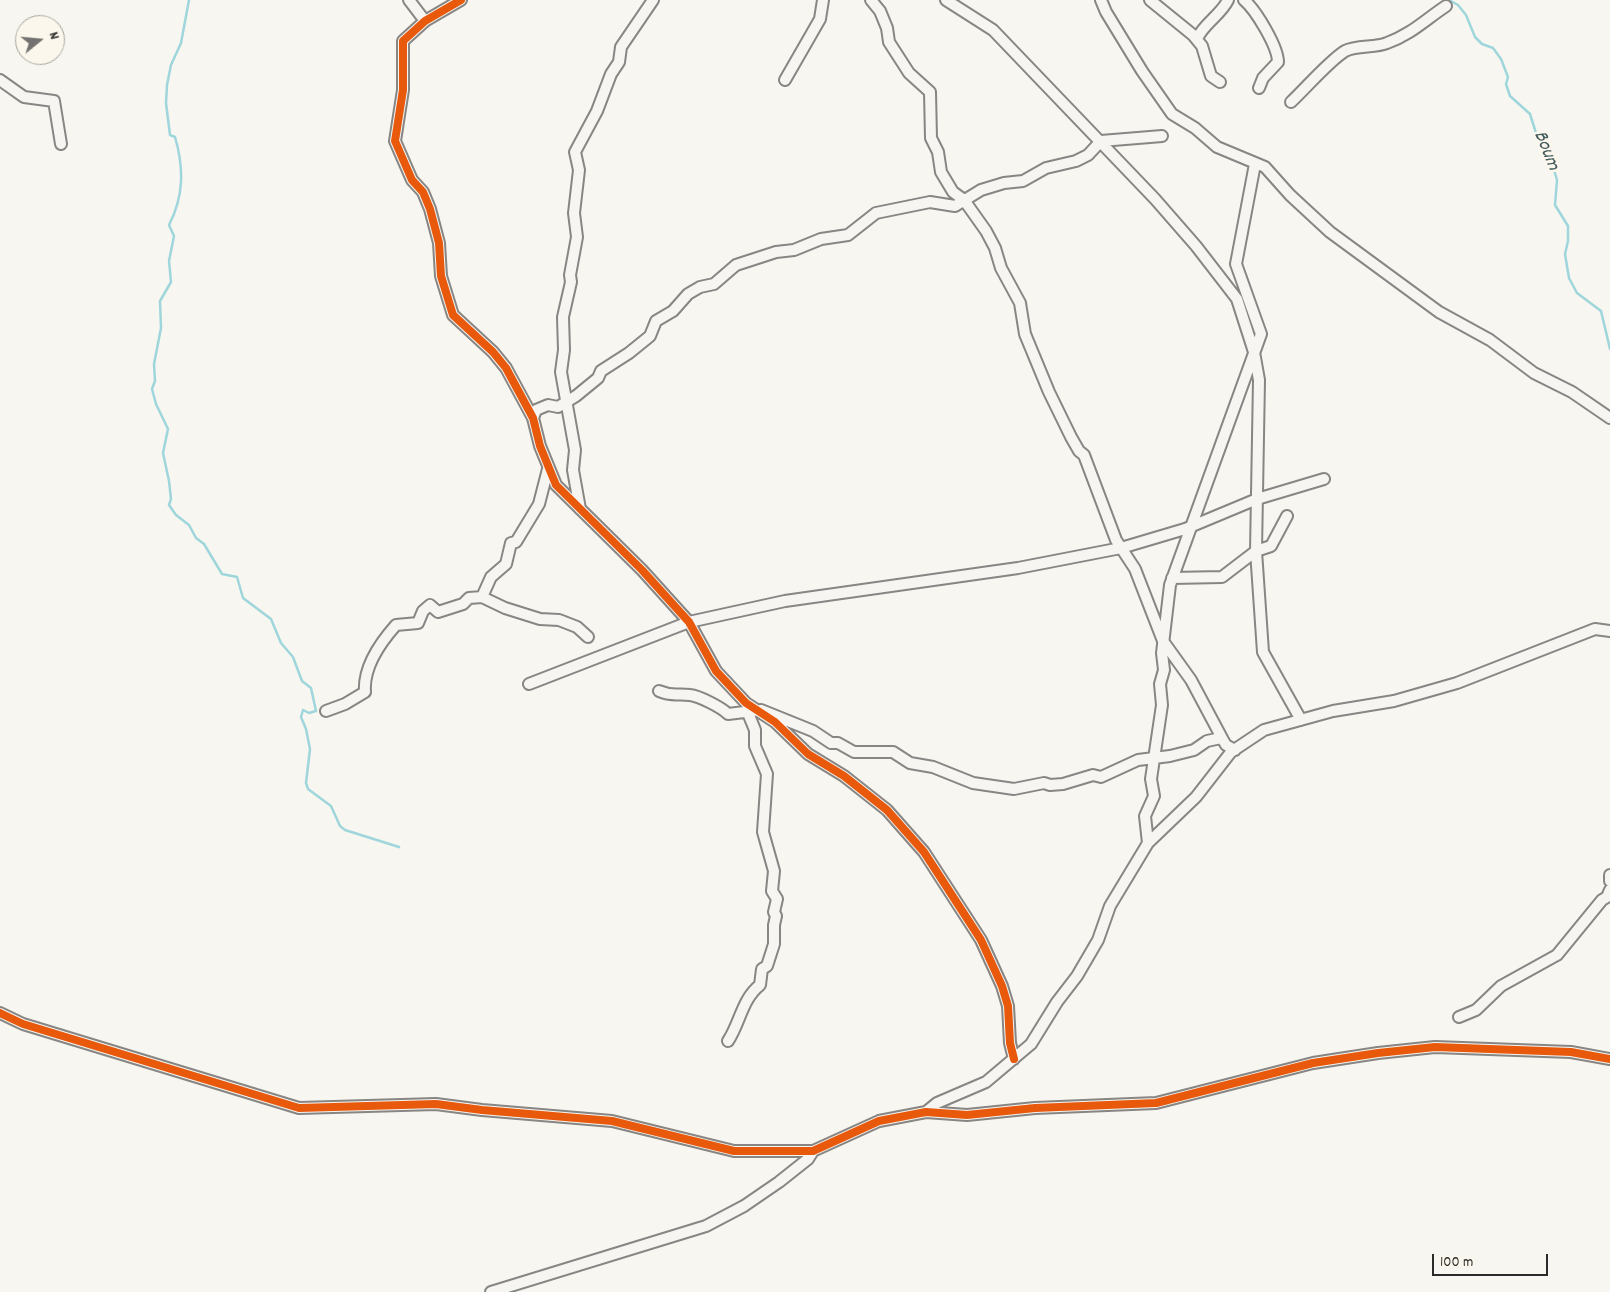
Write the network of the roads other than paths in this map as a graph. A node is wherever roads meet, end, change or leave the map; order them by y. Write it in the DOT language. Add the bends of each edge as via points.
graph roads {
  1 [pos="410,0"];
  2 [pos="461,0"];
  3 [pos="653,0"];
  4 [pos="823,0"];
  5 [pos="871,0"];
  6 [pos="946,0"];
  7 [pos="1101,0"];
  8 [pos="1150,0"];
  9 [pos="1228,0"];
  10 [pos="1247,1"];
  11 [pos="1446,6"];
  12 [pos="425,21"];
  13 [pos="1197,39"];
  14 [pos="0,80"];
  15 [pos="785,80"];
  16 [pos="1220,82"];
  17 [pos="1259,88"];
  18 [pos="1291,102"];
  19 [pos="1162,136"];
  20 [pos="1101,141"];
  21 [pos="61,144"];
  22 [pos="1255,164"];
  23 [pos="964,200"];
  24 [pos="1254,352"];
  25 [pos="567,400"];
  26 [pos="533,418"];
  27 [pos="1610,418"];
  28 [pos="548,469"];
  29 [pos="1324,480"];
  30 [pos="1257,499"];
  31 [pos="581,510"];
  32 [pos="1287,516"];
  33 [pos="1192,526"];
  34 [pos="1121,548"];
  35 [pos="1256,551"];
  36 [pos="1172,578"];
  37 [pos="482,598"];
  38 [pos="689,622"];
  39 [pos="1610,632"];
  40 [pos="588,637"];
  41 [pos="1163,641"];
  42 [pos="529,684"];
  43 [pos="659,691"];
  44 [pos="326,711"];
  45 [pos="752,711"];
  46 [pos="1301,720"];
  47 [pos="1221,738"];
  48 [pos="1235,750"];
  49 [pos="1154,757"];
  50 [pos="1148,844"];
  51 [pos="1610,875"];
  52 [pos="1610,881"];
  53 [pos="1610,890"];
  54 [pos="0,1013"];
  55 [pos="1459,1018"];
  56 [pos="728,1041"];
  57 [pos="1608,1058"];
  58 [pos="1014,1059"];
  59 [pos="926,1112"];
  60 [pos="813,1151"];
  61 [pos="492,1292"];
  1 -- 12 [label="street"];
  2 -- 12 [label="street"];
  3 -- 25 [label="street" via="621,46 619,62 575,152 579,170 574,213 577,237 562,332 562,383"];
  4 -- 15 [label="street" via="820,18"];
  5 -- 23 [label="street" via="887,28 890,42 909,73 930,92 930,138 938,152 941,172 953,192"];
  6 -- 20 [label="street" via="993,30"];
  7 -- 22 [label="street" via="1142,71 1172,114 1217,147"];
  8 -- 13 [label="street"];
  9 -- 13 [label="street"];
  10 -- 17 [label="street" via="1278,53 1278,62 1262,78"];
  11 -- 18 [label="street" via="1414,32 1384,45 1346,51"];
  12 -- 26 [label="street" via="403,41 403,90 395,141 407,171 423,192 430,209 441,276 453,315 506,368"];
  13 -- 16 [label="street" via="1211,76"];
  14 -- 21 [label="street" via="24,97 54,101"];
  19 -- 20 [label="street"];
  20 -- 23 [label="street" via="1076,162 1046,168 1023,181 1004,182"];
  20 -- 24 [label="street" via="1190,240 1237,299"];
  22 -- 24 [label="street" via="1236,264 1261,334"];
  22 -- 27 [label="street" via="1265,167 1330,232 1439,312 1490,340 1534,373 1572,392"];
  23 -- 25 [label="street" via="955,206 930,202 876,213 848,235 821,239 794,250 776,252 736,265 714,284 688,294 673,311 656,321 650,336"];
  23 -- 34 [label="street" via="986,231 1000,268 1020,303 1025,334 1063,422 1084,455"];
  24 -- 30 [label="street" via="1259,380"];
  24 -- 33 [label="street"];
  25 -- 26 [label="street" via="558,406 543,406 536,410"];
  25 -- 31 [label="street" via="575,450 573,470"];
  26 -- 28 [label="street"];
  28 -- 31 [label="street" via="556,485"];
  28 -- 37 [label="street" via="539,504 520,537 511,543 506,564 491,577"];
  29 -- 30 [label="street"];
  30 -- 33 [label="street"];
  30 -- 35 [label="street"];
  31 -- 38 [label="street"];
  32 -- 35 [label="street" via="1271,546"];
  33 -- 34 [label="street"];
  33 -- 36 [label="street"];
  34 -- 38 [label="street" via="1018,568 785,601"];
  34 -- 41 [label="street" via="1135,569"];
  35 -- 36 [label="street" via="1222,577"];
  35 -- 46 [label="street" via="1263,652"];
  36 -- 41 [label="street"];
  37 -- 40 [label="street" via="540,619 559,620 577,627"];
  37 -- 44 [label="street" via="469,598 464,604 438,612 430,605 418,623 396,625 371,660 364,681 365,692"];
  38 -- 42 [label="street"];
  38 -- 45 [label="street" via="713,666"];
  39 -- 46 [label="street" via="1595,629 1457,683 1403,699"];
  41 -- 47 [label="street" via="1190,680"];
  41 -- 49 [label="street" via="1162,705"];
  43 -- 45 [label="street" via="671,696 694,695 728,714"];
  45 -- 49 [label="street" via="812,731 831,744 838,743 854,752 893,752 910,762 933,767 973,783 1014,789 1044,782 1056,785 1093,775 1101,777 1138,760"];
  45 -- 56 [label="street" via="755,746 767,774 762,832 774,872 772,891 777,899 774,944 767,966 762,969 760,985 752,991 741,1010 736,1029"];
  45 -- 58 [label="street" via="775,722 808,754 844,776 887,810 924,852 981,940 1002,986 1008,1006"];
  46 -- 48 [label="street" via="1264,730"];
  47 -- 48 [label="street"];
  47 -- 49 [label="street" via="1207,741 1194,750"];
  48 -- 50 [label="street" via="1196,797"];
  49 -- 50 [label="street" via="1151,779 1154,796 1145,816"];
  50 -- 58 [label="street" via="1110,906 1098,940 1077,976 1031,1044"];
  51 -- 52 [label="street"];
  53 -- 55 [label="street" via="1557,955 1501,986 1476,1010"];
  54 -- 60 [label="street" via="23,1024 299,1108 436,1104 612,1121 734,1151"];
  57 -- 59 [label="street" via="1571,1052 1435,1047 1313,1063 1156,1103 1035,1108 966,1115"];
  58 -- 59 [label="street" via="986,1082 937,1103"];
  59 -- 60 [label="street" via="879,1121"];
  60 -- 61 [label="street" via="779,1182 738,1210 706,1226"];
}
